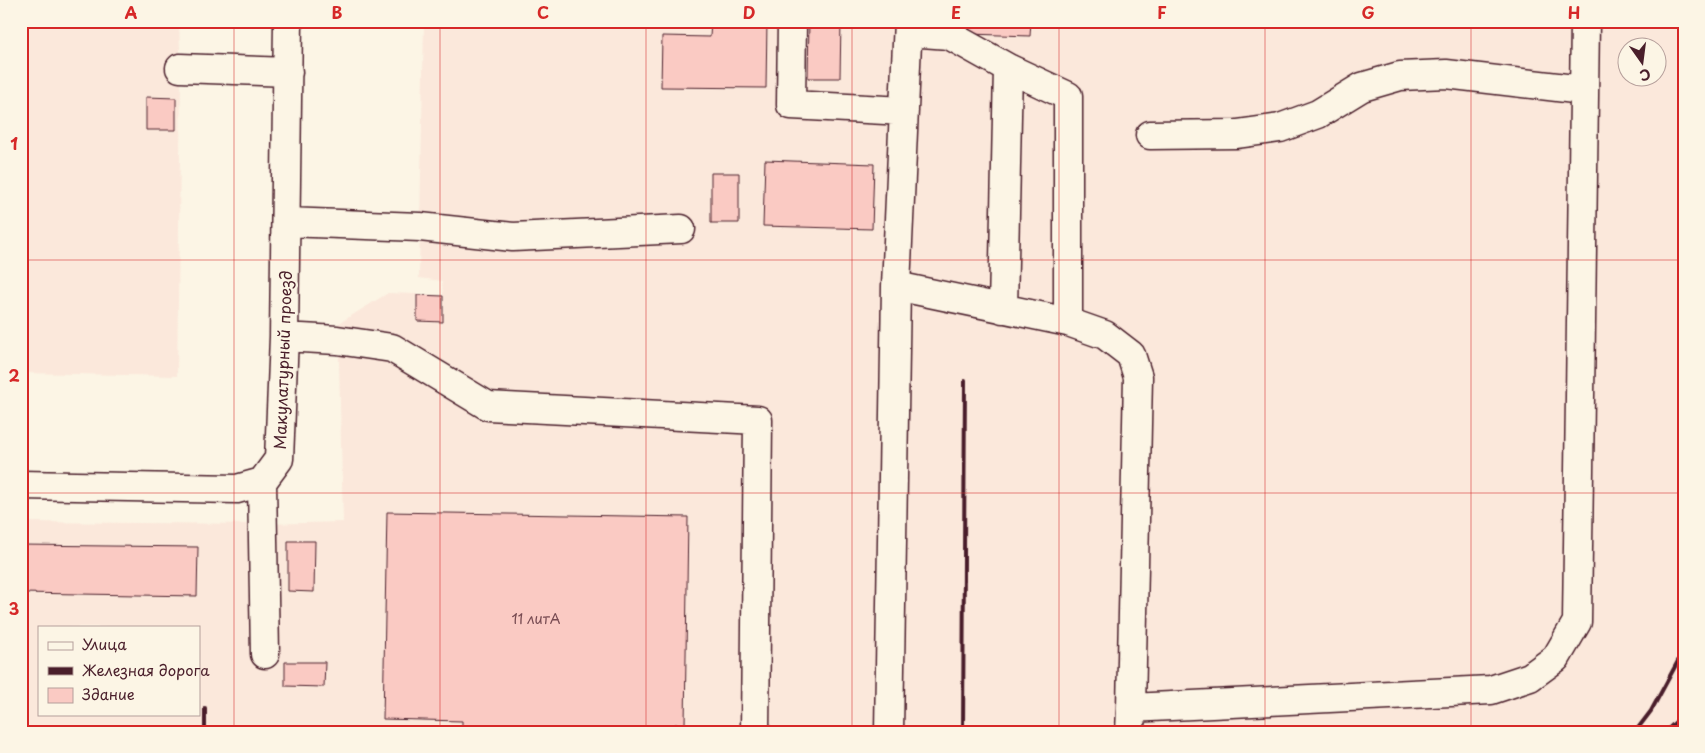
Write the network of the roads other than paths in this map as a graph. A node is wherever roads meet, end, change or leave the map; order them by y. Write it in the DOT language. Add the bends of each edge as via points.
graph roads {
  1 [pos="288,21"];
  2 [pos="792,21"];
  3 [pos="1584,21"];
  4 [pos="908,27"];
  5 [pos="180,68"];
  6 [pos="1008,68"];
  7 [pos="288,72"];
  8 [pos="1583,90"];
  9 [pos="904,111"];
  10 [pos="1150,135"];
  11 [pos="286,222"];
  12 [pos="681,229"];
  13 [pos="896,286"];
  14 [pos="1003,309"];
  15 [pos="1068,322"];
  16 [pos="284,337"];
  17 [pos="262,482"];
  18 [pos="21,485"];
  19 [pos="265,654"];
  20 [pos="1131,720"];
  21 [pos="754,732"];
  22 [pos="889,732"];
  1 -- 7 [label="street, Макулатурный проезд"];
  2 -- 9 [label="street" via="791,105"];
  3 -- 8 [label="street"];
  4 -- 6 [label="street" via="949,35"];
  4 -- 9 [label="street"];
  5 -- 7 [label="street"];
  6 -- 14 [label="street"];
  6 -- 15 [label="street" via="1068,96"];
  7 -- 11 [label="street, Макулатурный проезд"];
  8 -- 10 [label="street" via="1446,74 1400,76 1362,87 1318,114 1280,128 1238,134"];
  8 -- 20 [label="street" via="1577,622 1556,658 1530,677 1491,690"];
  9 -- 13 [label="street"];
  11 -- 12 [label="street" via="420,227 513,237"];
  11 -- 16 [label="street, Макулатурный проезд"];
  13 -- 14 [label="street"];
  13 -- 22 [label="street"];
  14 -- 15 [label="street"];
  15 -- 20 [label="street" via="1105,335 1131,355 1138,377"];
  16 -- 17 [label="street, Макулатурный проезд" via="279,459"];
  16 -- 21 [label="street" via="392,348 488,406 758,420"];
  17 -- 18 [label="street" via="237,488"];
  17 -- 19 [label="street"];
}
